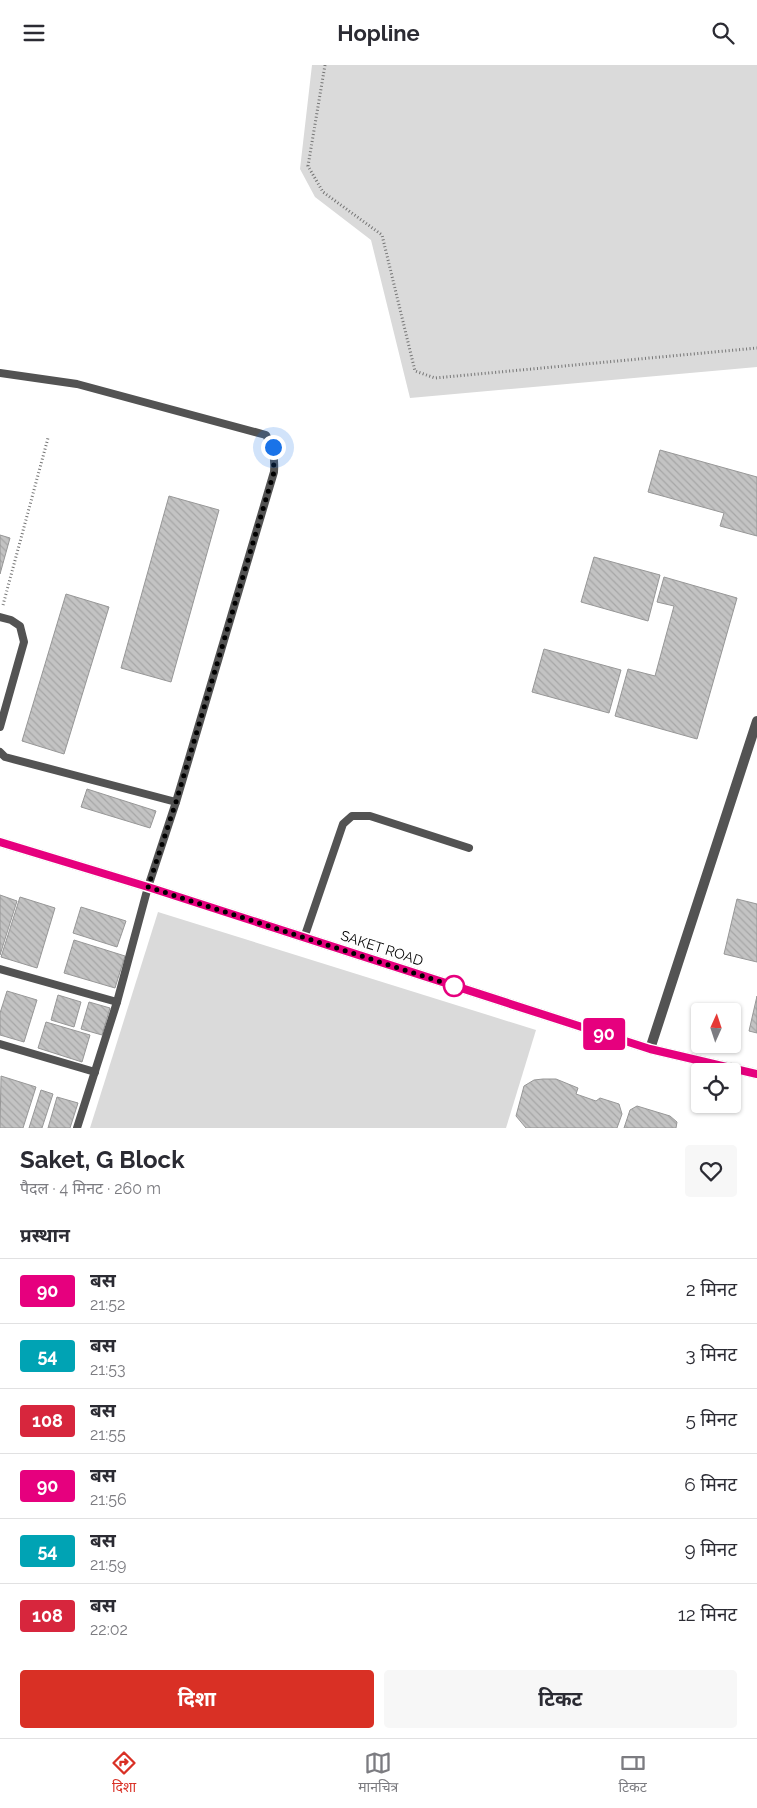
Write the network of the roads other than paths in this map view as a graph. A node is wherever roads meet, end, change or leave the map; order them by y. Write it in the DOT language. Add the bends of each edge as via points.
graph roads {
  1 [pos="0,373"];
  2 [pos="0,617"];
  3 [pos="757,721"];
  4 [pos="0,727"];
  5 [pos="753,745"];
  6 [pos="0,752"];
  7 [pos="176,802"];
  8 [pos="0,842"];
  9 [pos="469,848"];
  10 [pos="148,887"];
  11 [pos="304,938"];
  12 [pos="0,969"];
  13 [pos="117,1002"];
  14 [pos="0,1043"];
  15 [pos="650,1049"];
  16 [pos="95,1072"];
  17 [pos="757,1074"];
  18 [pos="77,1128"];
  1 -- 7 [label="lane" via="77,385 266,435 273,447 274,472"];
  2 -- 4 [label="lane" via="20,626 24,642"];
  3 -- 5 [label="street"];
  5 -- 15 [label="street"];
  6 -- 7 [label="lane" via="5,757"];
  7 -- 10 [label="lane"];
  8 -- 10 [label="street, SAKET ROAD"];
  9 -- 11 [label="lane" via="370,816 352,816 343,824"];
  10 -- 11 [label="street, SAKET ROAD"];
  10 -- 13 [label="lane"];
  11 -- 15 [label="street, SAKET ROAD"];
  12 -- 13 [label="lane"];
  13 -- 16 [label="lane"];
  14 -- 16 [label="lane"];
  15 -- 17 [label="street, SAKET ROAD"];
  16 -- 18 [label="lane"];
}
